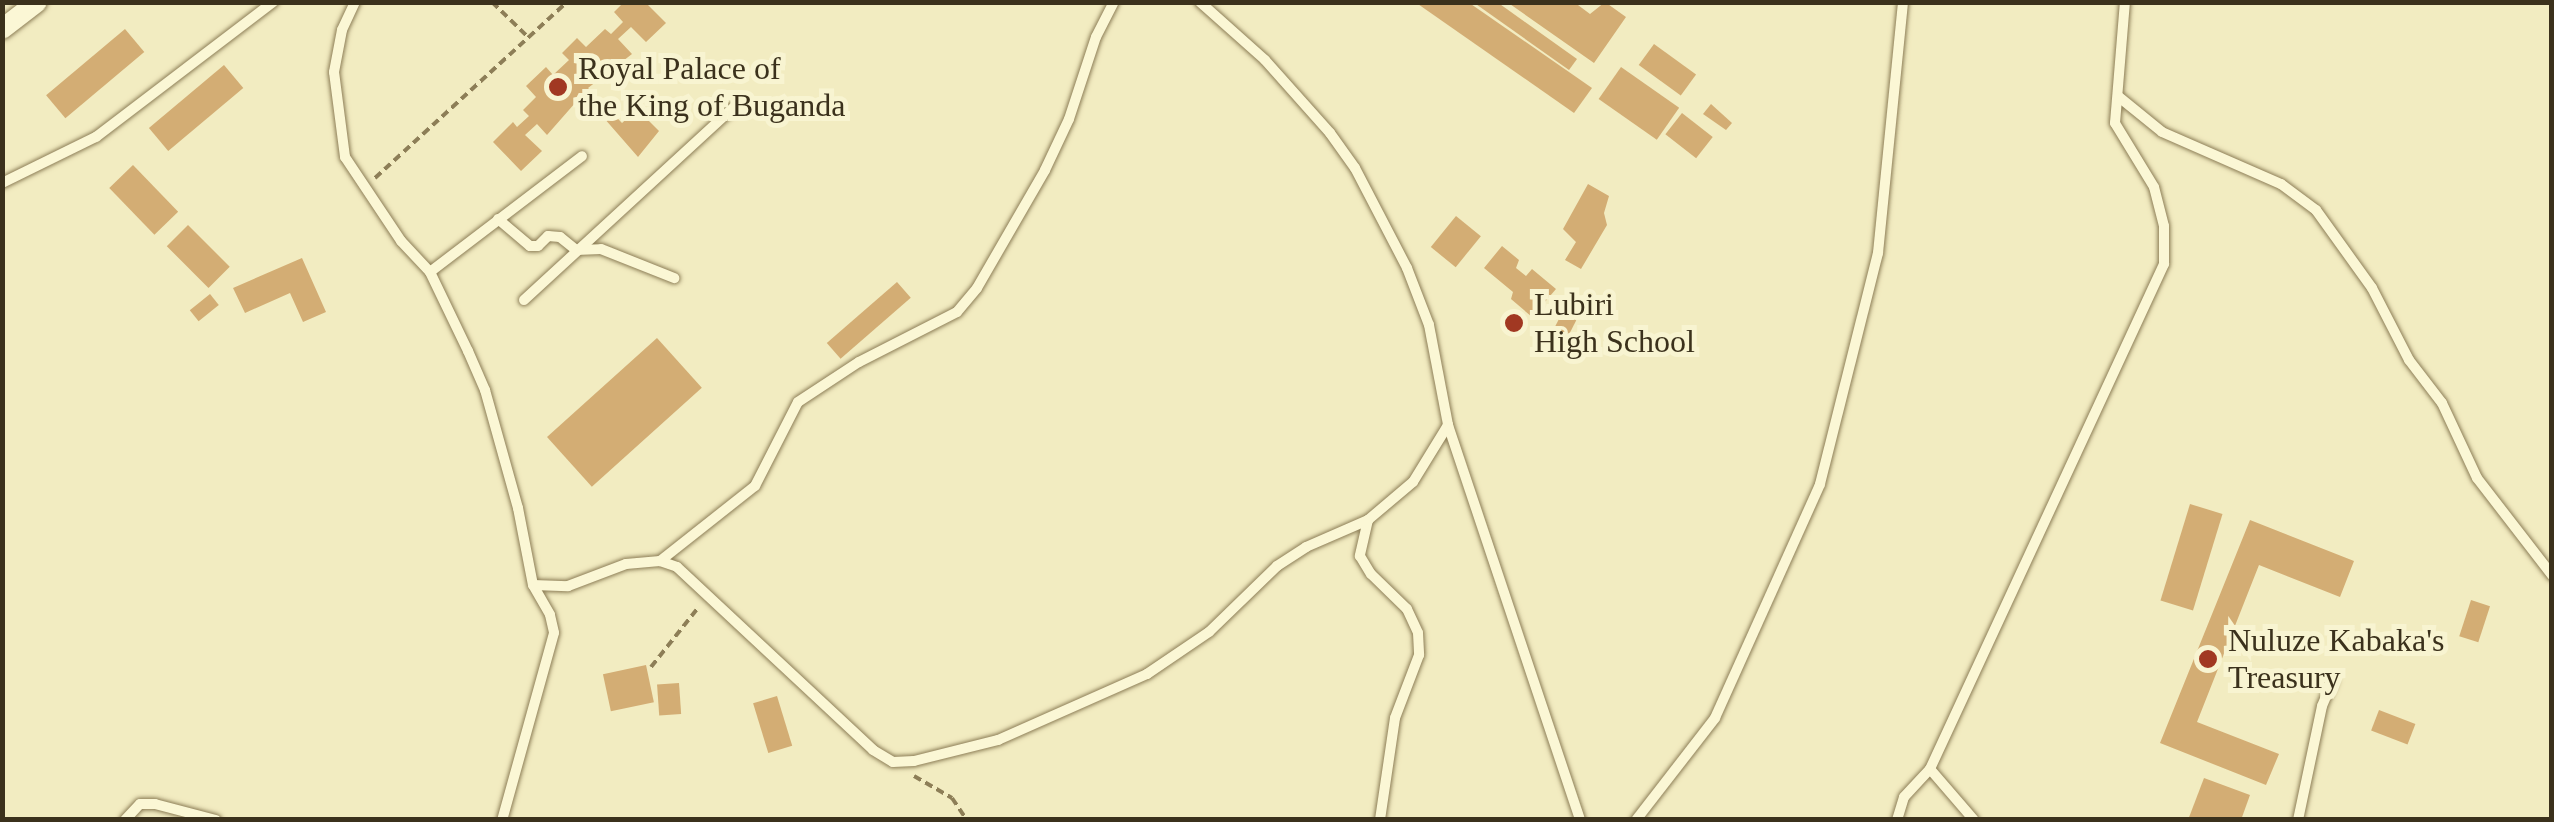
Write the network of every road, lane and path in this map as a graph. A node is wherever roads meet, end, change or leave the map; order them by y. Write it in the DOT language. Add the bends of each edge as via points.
graph roads {
  1 [pos="37,2"];
  2 [pos="272,2"];
  3 [pos="355,2"];
  4 [pos="492,2"];
  5 [pos="568,2"];
  6 [pos="1114,2"];
  7 [pos="1200,2"];
  8 [pos="1904,2"];
  9 [pos="2125,2"];
  10 [pos="2,30"];
  11 [pos="528,38"];
  12 [pos="2119,97"];
  13 [pos="734,107"];
  14 [pos="582,156"];
  15 [pos="2,183"];
  16 [pos="364,188"];
  17 [pos="498,219"];
  18 [pos="576,250"];
  19 [pos="430,272"];
  20 [pos="674,278"];
  21 [pos="524,300"];
  22 [pos="1448,425"];
  23 [pos="1368,520"];
  24 [pos="660,561"];
  25 [pos="2552,575"];
  26 [pos="534,586"];
  27 [pos="709,594"];
  28 [pos="652,667"];
  29 [pos="2333,680"];
  30 [pos="893,762"];
  31 [pos="1930,770"];
  32 [pos="125,820"];
  33 [pos="216,820"];
  34 [pos="502,820"];
  35 [pos="967,820"];
  36 [pos="1380,820"];
  37 [pos="1580,820"];
  38 [pos="1636,820"];
  39 [pos="1897,820"];
  40 [pos="1974,820"];
  41 [pos="2298,820"];
  1 -- 10 [label="street"];
  2 -- 15 [label="lane" via="96,137"];
  3 -- 16 [label="lane" via="334,72 345,157"];
  4 -- 11 [label="path"];
  5 -- 11 [label="path"];
  6 -- 24 [label="lane" via="1069,120 977,288 957,312 798,402 755,486"];
  7 -- 22 [label="lane" via="1265,60 1356,168 1429,325"];
  8 -- 38 [label="lane" via="1878,254 1820,484 1715,718"];
  9 -- 12 [label="lane"];
  11 -- 16 [label="path"];
  12 -- 25 [label="lane" via="2162,132 2281,184 2316,210 2442,403 2477,478"];
  12 -- 31 [label="lane" via="2115,123 2154,187 2164,264"];
  13 -- 18 [label="lane"];
  14 -- 17 [label="lane"];
  16 -- 19 [label="lane"];
  17 -- 18 [label="lane" via="530,246 560,237"];
  17 -- 19 [label="lane"];
  18 -- 20 [label="lane" via="601,249"];
  18 -- 21 [label="lane"];
  19 -- 26 [label="lane" via="485,390"];
  22 -- 23 [label="lane" via="1413,482"];
  22 -- 37 [label="lane"];
  23 -- 30 [label="lane" via="1277,566 1209,632 1147,674 998,740"];
  23 -- 36 [label="lane" via="1360,556 1408,610 1418,632 1418,655 1395,718"];
  24 -- 26 [label="lane" via="612,567 568,586"];
  24 -- 27 [label="lane"];
  26 -- 34 [label="lane" via="554,633"];
  27 -- 28 [label="path"];
  27 -- 30 [label="lane"];
  29 -- 41 [label="lane"];
  30 -- 35 [label="path" via="952,798"];
  31 -- 39 [label="lane" via="1904,797"];
  31 -- 40 [label="lane"];
  32 -- 33 [label="lane" via="140,804"];
}
